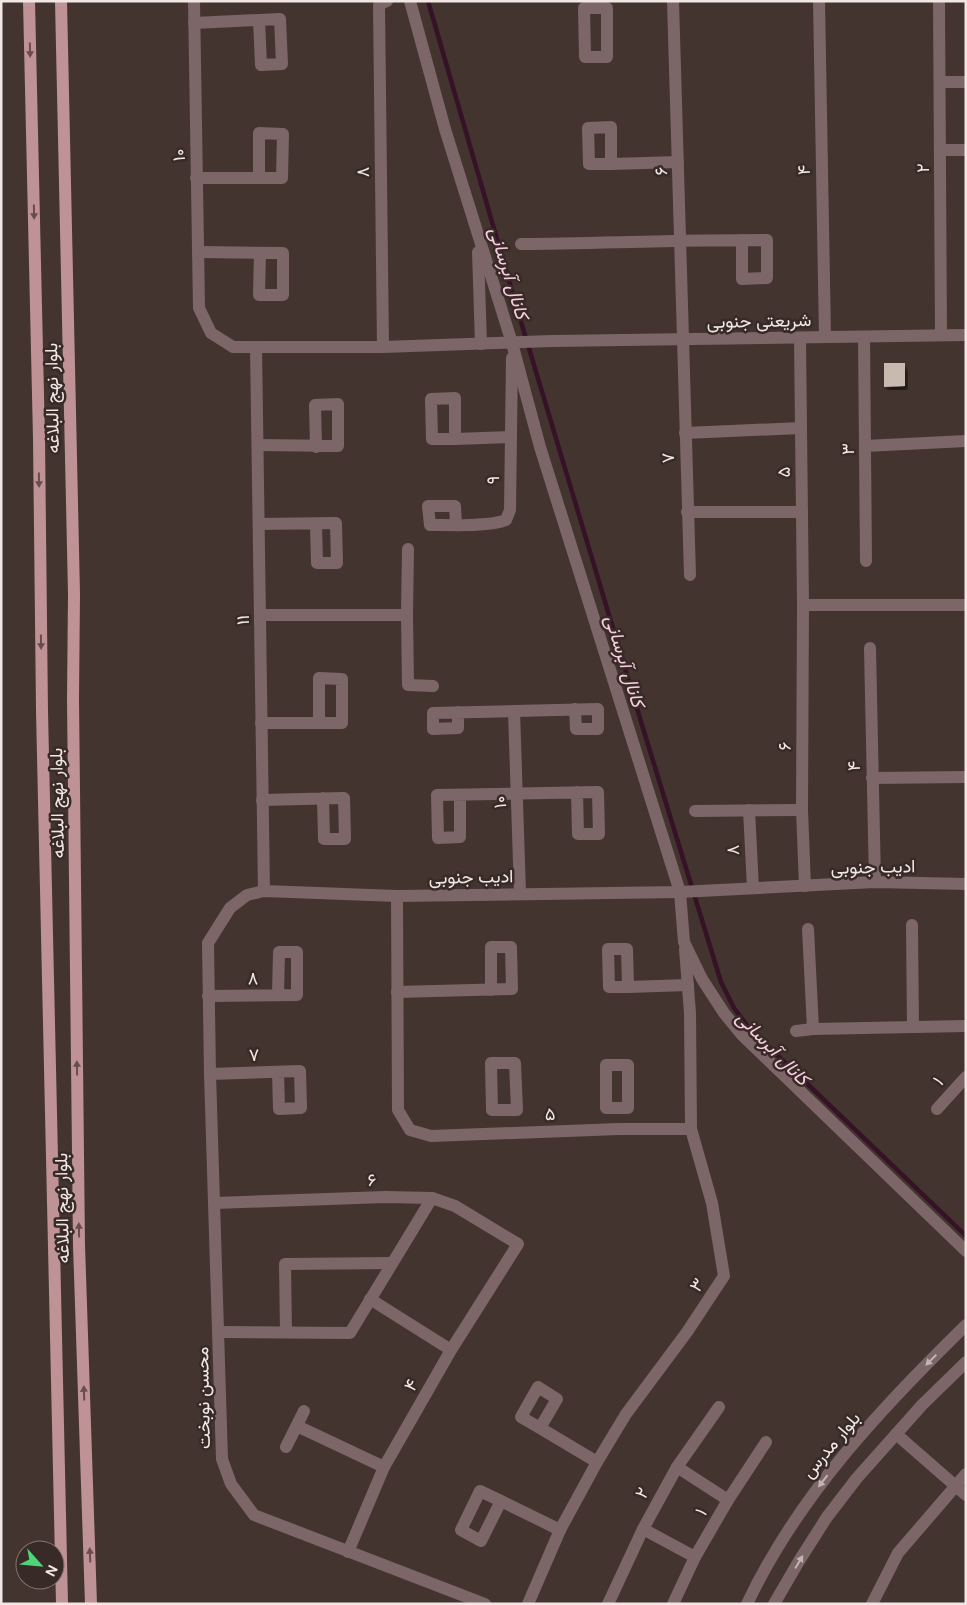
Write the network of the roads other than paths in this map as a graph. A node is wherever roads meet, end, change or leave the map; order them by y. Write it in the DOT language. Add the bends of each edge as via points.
graph roads {
  1 [pos="29,1"];
  2 [pos="61,1"];
  3 [pos="194,1"];
  4 [pos="387,1"];
  5 [pos="410,1"];
  6 [pos="673,1"];
  7 [pos="819,1"];
  8 [pos="939,1"];
  9 [pos="259,20"];
  10 [pos="194,23"];
  11 [pos="940,82"];
  12 [pos="966,82"];
  13 [pos="940,150"];
  14 [pos="966,150"];
  15 [pos="678,162"];
  16 [pos="611,164"];
  17 [pos="196,178"];
  18 [pos="259,178"];
  19 [pos="478,236"];
  20 [pos="742,240"];
  21 [pos="680,241"];
  22 [pos="521,244"];
  23 [pos="198,252"];
  24 [pos="260,253"];
  25 [pos="199,308"];
  26 [pos="941,335"];
  27 [pos="966,335"];
  28 [pos="825,337"];
  29 [pos="864,337"];
  30 [pos="800,338"];
  31 [pos="683,339"];
  32 [pos="481,344"];
  33 [pos="512,344"];
  34 [pos="382,347"];
  35 [pos="256,348"];
  36 [pos="801,428"];
  37 [pos="685,433"];
  38 [pos="455,438"];
  39 [pos="511,438"];
  40 [pos="966,441"];
  41 [pos="258,445"];
  42 [pos="865,446"];
  43 [pos="316,447"];
  44 [pos="688,512"];
  45 [pos="802,512"];
  46 [pos="258,524"];
  47 [pos="316,524"];
  48 [pos="456,525"];
  49 [pos="408,549"];
  50 [pos="866,561"];
  51 [pos="690,575"];
  52 [pos="966,605"];
  53 [pos="803,606"];
  54 [pos="260,615"];
  55 [pos="407,615"];
  56 [pos="870,648"];
  57 [pos="433,686"];
  58 [pos="575,709"];
  59 [pos="514,711"];
  60 [pos="458,712"];
  61 [pos="261,722"];
  62 [pos="319,723"];
  63 [pos="966,777"];
  64 [pos="872,778"];
  65 [pos="577,792"];
  66 [pos="517,794"];
  67 [pos="460,795"];
  68 [pos="323,798"];
  69 [pos="262,800"];
  70 [pos="749,810"];
  71 [pos="802,810"];
  72 [pos="695,811"];
  73 [pos="875,882"];
  74 [pos="966,884"];
  75 [pos="805,886"];
  76 [pos="752,888"];
  77 [pos="264,891"];
  78 [pos="680,892"];
  79 [pos="520,893"];
  80 [pos="966,893"];
  81 [pos="396,896"];
  82 [pos="912,925"];
  83 [pos="808,929"];
  84 [pos="684,942"];
  85 [pos="688,985"];
  86 [pos="628,986"];
  87 [pos="491,990"];
  88 [pos="397,992"];
  89 [pos="278,995"];
  90 [pos="208,996"];
  91 [pos="966,1026"];
  92 [pos="913,1027"];
  93 [pos="813,1029"];
  94 [pos="796,1032"];
  95 [pos="278,1072"];
  96 [pos="210,1074"];
  97 [pos="966,1077"];
  98 [pos="618,1108"];
  99 [pos="937,1109"];
  100 [pos="505,1110"];
  101 [pos="619,1129"];
  102 [pos="691,1129"];
  103 [pos="505,1133"];
  104 [pos="432,1198"];
  105 [pos="215,1203"];
  106 [pos="518,1244"];
  107 [pos="966,1252"];
  108 [pos="392,1263"];
  109 [pos="370,1299"];
  110 [pos="966,1325"];
  111 [pos="218,1332"];
  112 [pos="286,1332"];
  113 [pos="451,1350"];
  114 [pos="966,1362"];
  115 [pos="719,1406"];
  116 [pos="304,1411"];
  117 [pos="297,1426"];
  118 [pos="540,1428"];
  119 [pos="896,1434"];
  120 [pos="766,1442"];
  121 [pos="286,1447"];
  122 [pos="596,1462"];
  123 [pos="384,1467"];
  124 [pos="677,1467"];
  125 [pos="966,1474"];
  126 [pos="955,1485"];
  127 [pos="966,1495"];
  128 [pos="728,1500"];
  129 [pos="501,1501"];
  130 [pos="642,1529"];
  131 [pos="560,1530"];
  132 [pos="348,1552"];
  133 [pos="694,1557"];
  134 [pos="62,1604"];
  135 [pos="92,1604"];
  136 [pos="485,1604"];
  137 [pos="528,1604"];
  138 [pos="608,1604"];
  139 [pos="673,1604"];
  140 [pos="747,1604"];
  141 [pos="774,1604"];
  142 [pos="872,1604"];
  1 -- 134 [label="main road, بلوار نهج البلاغه, one-way"];
  135 -- 2 [label="main road, بلوار نهج البلاغه, one-way" via="80,1245 74,584"];
  3 -- 10 [label="street, ۱۰"];
  4 -- 34 [label="street, ۸" via="379,5"];
  5 -- 19 [label="street, ۳"];
  6 -- 15 [label="street, ۶"];
  7 -- 28 [label="street, ۴"];
  8 -- 11 [label="street, ۲"];
  9 -- 10 [label="street"];
  10 -- 17 [label="street, ۱۰"];
  11 -- 12 [label="street"];
  11 -- 13 [label="street, ۲"];
  13 -- 14 [label="street"];
  13 -- 26 [label="street, ۲"];
  15 -- 16 [label="street"];
  15 -- 21 [label="street, ۶"];
  17 -- 18 [label="street"];
  17 -- 23 [label="street, ۱۰"];
  19 -- 32 [label="street"];
  19 -- 33 [label="street, ۳"];
  20 -- 21 [label="street"];
  21 -- 22 [label="street"];
  21 -- 31 [label="street, ۶"];
  23 -- 24 [label="street"];
  23 -- 25 [label="street, ۱۰"];
  25 -- 35 [label="street, شریعتی جنوبی" via="212,333 233,347"];
  26 -- 27 [label="street, شریعتی جنوبی"];
  26 -- 29 [label="street, شریعتی جنوبی"];
  28 -- 29 [label="street, شریعتی جنوبی"];
  28 -- 30 [label="street, شریعتی جنوبی"];
  29 -- 42 [label="street, ۳"];
  30 -- 31 [label="street, شریعتی جنوبی"];
  30 -- 36 [label="street, ۵"];
  31 -- 33 [label="street, شریعتی جنوبی"];
  31 -- 37 [label="street, ۷"];
  32 -- 33 [label="street, شریعتی جنوبی"];
  32 -- 34 [label="street, شریعتی جنوبی"];
  33 -- 39 [label="street, ۹"];
  33 -- 78 [label="street, ۳" via="540,447"];
  34 -- 35 [label="street, شریعتی جنوبی"];
  35 -- 41 [label="street, ۱۱"];
  36 -- 37 [label="street"];
  36 -- 45 [label="street, ۵"];
  37 -- 44 [label="street, ۷"];
  38 -- 39 [label="street"];
  39 -- 48 [label="street, ۹" via="510,510 506,520"];
  40 -- 42 [label="street"];
  41 -- 43 [label="street"];
  41 -- 46 [label="street, ۱۱"];
  42 -- 50 [label="street, ۳"];
  44 -- 45 [label="street"];
  44 -- 51 [label="street, ۷"];
  45 -- 53 [label="street, ۵"];
  46 -- 47 [label="street"];
  46 -- 54 [label="street, ۱۱"];
  48 -- 48 [label="street, ۹" via="430,526 428,506 455,506"];
  49 -- 55 [label="street"];
  52 -- 53 [label="street"];
  53 -- 71 [label="street, ۶"];
  54 -- 55 [label="street"];
  54 -- 61 [label="street, ۱۱"];
  55 -- 57 [label="street" via="408,686"];
  56 -- 64 [label="street, ۴"];
  58 -- 59 [label="street"];
  59 -- 60 [label="street"];
  59 -- 66 [label="street, ۱۰"];
  61 -- 62 [label="street"];
  61 -- 69 [label="street, ۱۱"];
  63 -- 64 [label="street"];
  64 -- 73 [label="street, ۴"];
  65 -- 66 [label="street"];
  66 -- 67 [label="street"];
  66 -- 79 [label="street, ۱۰"];
  68 -- 69 [label="street"];
  69 -- 77 [label="street, ۱۱"];
  70 -- 71 [label="street"];
  70 -- 72 [label="street"];
  70 -- 76 [label="street, ۸"];
  71 -- 75 [label="street, ۶"];
  73 -- 74 [label="street, ادیب جنوبی"];
  73 -- 75 [label="street, ادیب جنوبی"];
  74 -- 80 [label="street"];
  75 -- 76 [label="street, ادیب جنوبی"];
  76 -- 78 [label="street, ادیب جنوبی"];
  77 -- 81 [label="street, ادیب جنوبی"];
  77 -- 90 [label="street, محسن نوبخت" via="247,896 230,908 208,943"];
  78 -- 79 [label="street, ادیب جنوبی"];
  78 -- 84 [label="street, ۳"];
  79 -- 81 [label="street, ادیب جنوبی"];
  81 -- 88 [label="street"];
  82 -- 92 [label="street"];
  83 -- 93 [label="street"];
  84 -- 85 [label="street, ۳"];
  84 -- 107 [label="street" via="702,979 742,1035"];
  85 -- 86 [label="street"];
  85 -- 102 [label="street, ۳"];
  87 -- 88 [label="street"];
  88 -- 103 [label="street, ۵" via="398,1110 410,1130 431,1136"];
  89 -- 89 [label="street, ۸" via="297,995 297,952 279,952"];
  89 -- 90 [label="street, ۸"];
  90 -- 96 [label="street, محسن نوبخت"];
  91 -- 92 [label="street"];
  92 -- 93 [label="street"];
  93 -- 94 [label="street"];
  95 -- 95 [label="street, ۷" via="279,1109 301,1108 300,1071"];
  95 -- 96 [label="street, ۷"];
  96 -- 105 [label="street, محسن نوبخت"];
  97 -- 99 [label="street, ۱"];
  98 -- 101 [label="street"];
  100 -- 103 [label="street"];
  101 -- 102 [label="street, ۵"];
  101 -- 103 [label="street, ۵"];
  102 -- 122 [label="street, ۳" via="712,1203 724,1276"];
  104 -- 105 [label="street, ۶" via="385,1196"];
  104 -- 106 [label="street, ۶" via="455,1206"];
  104 -- 108 [label="street"];
  105 -- 111 [label="street, محسن نوبخت"];
  106 -- 113 [label="street, ۴"];
  108 -- 109 [label="street"];
  108 -- 112 [label="street" via="285,1264"];
  109 -- 112 [label="street" via="350,1334"];
  109 -- 113 [label="street"];
  110 -- 140 [label="street, بلوار مدرس, one-way" via="896,1395 836,1464 777,1547"];
  111 -- 112 [label="street"];
  111 -- 132 [label="street, محسن نوبخت" via="222,1459 232,1484 254,1515"];
  113 -- 123 [label="street, ۴"];
  114 -- 119 [label="street"];
  115 -- 124 [label="street, ۲"];
  116 -- 117 [label="street"];
  117 -- 121 [label="street"];
  117 -- 123 [label="street"];
  118 -- 122 [label="street"];
  119 -- 126 [label="street"];
  141 -- 119 [label="street, one-way" via="827,1518"];
  120 -- 128 [label="street, ۱"];
  122 -- 131 [label="street, ۳"];
  123 -- 132 [label="street, ۴"];
  124 -- 128 [label="street"];
  124 -- 130 [label="street, ۲"];
  125 -- 126 [label="street"];
  126 -- 127 [label="street"];
  126 -- 142 [label="street" via="898,1553"];
  128 -- 133 [label="street, ۱"];
  129 -- 131 [label="street"];
  130 -- 133 [label="street"];
  130 -- 138 [label="street, ۲"];
  131 -- 137 [label="street, ۳"];
  132 -- 136 [label="street, محسن نوبخت"];
  133 -- 139 [label="street, ۱"];
}
